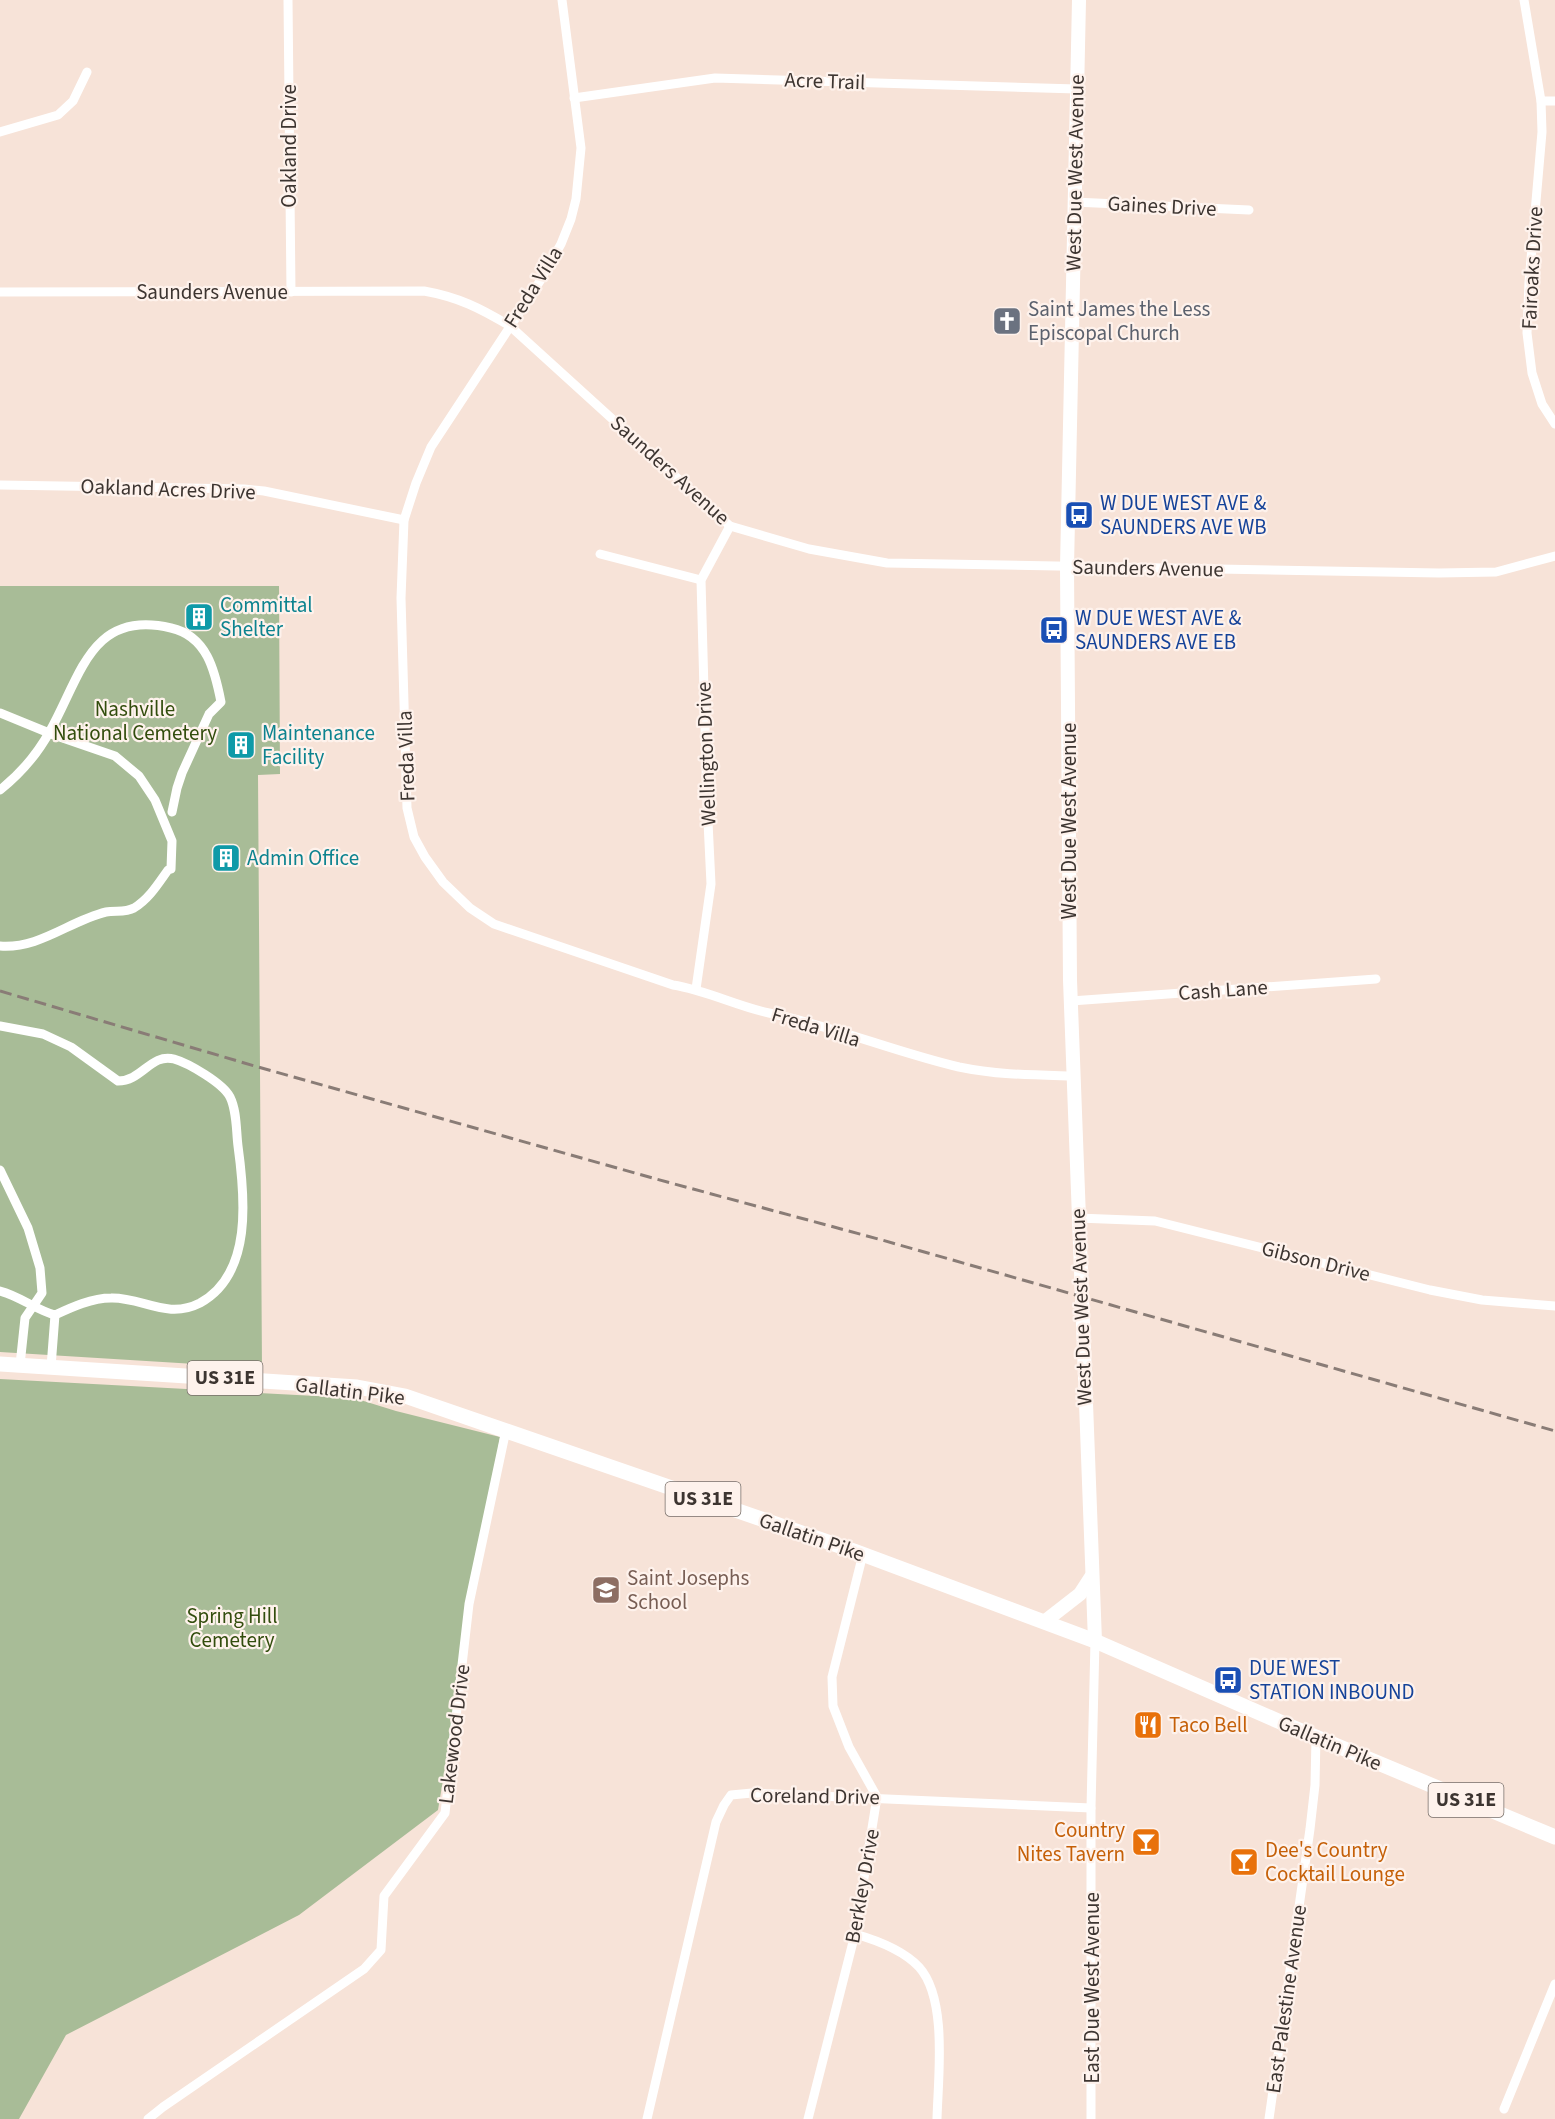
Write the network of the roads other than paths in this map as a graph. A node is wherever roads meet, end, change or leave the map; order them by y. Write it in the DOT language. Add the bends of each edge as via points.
graph roads {
  1 [pos="288,0"];
  2 [pos="562,0"];
  3 [pos="1078,0"];
  4 [pos="1524,0"];
  5 [pos="87,72"];
  6 [pos="1077,89"];
  7 [pos="574,98"];
  8 [pos="1540,101"];
  9 [pos="1555,101"];
  10 [pos="0,132"];
  11 [pos="1074,202"];
  12 [pos="1249,210"];
  13 [pos="0,292"];
  14 [pos="291,292"];
  15 [pos="510,326"];
  16 [pos="1555,424"];
  17 [pos="0,485"];
  18 [pos="404,520"];
  19 [pos="730,526"];
  20 [pos="600,554"];
  21 [pos="1555,556"];
  22 [pos="1067,567"];
  23 [pos="701,580"];
  24 [pos="0,713"];
  25 [pos="49,733"];
  26 [pos="0,790"];
  27 [pos="172,812"];
  28 [pos="0,946"];
  29 [pos="1376,979"];
  30 [pos="696,989"];
  31 [pos="1071,1001"];
  32 [pos="0,1026"];
  33 [pos="1073,1076"];
  34 [pos="0,1170"];
  35 [pos="1078,1218"];
  36 [pos="0,1291"];
  37 [pos="34,1305"];
  38 [pos="1555,1306"];
  39 [pos="55,1315"];
  40 [pos="0,1364"];
  41 [pos="20,1365"];
  42 [pos="51,1367"];
  43 [pos="507,1430"];
  44 [pos="863,1554"];
  45 [pos="1091,1577"];
  46 [pos="1044,1622"];
  47 [pos="1095,1641"];
  48 [pos="1316,1737"];
  49 [pos="877,1797"];
  50 [pos="1091,1808"];
  51 [pos="1554,1836"];
  52 [pos="855,1934"];
  53 [pos="1555,1984"];
  54 [pos="1504,2109"];
  55 [pos="148,2119"];
  56 [pos="647,2119"];
  57 [pos="808,2119"];
  58 [pos="937,2119"];
  59 [pos="1091,2119"];
  60 [pos="1269,2119"];
  1 -- 14 [label="street, Oakland Drive"];
  2 -- 7 [label="street, Freda Villa"];
  3 -- 6 [label="main road, West Due West Avenue"];
  4 -- 8 [label="street, Fairoaks Drive"];
  5 -- 10 [label="street" via="73,101 58,115"];
  6 -- 7 [label="street, Acre Trail" via="715,78"];
  6 -- 11 [label="main road, West Due West Avenue"];
  7 -- 15 [label="street, Freda Villa" via="580,148 572,219 540,281"];
  8 -- 9 [label="street"];
  8 -- 16 [label="street, Fairoaks Drive" via="1542,132 1527,333 1532,373 1542,404"];
  11 -- 12 [label="street, Gaines Drive"];
  11 -- 22 [label="main road, West Due West Avenue"];
  13 -- 14 [label="street, Saunders Avenue"];
  14 -- 15 [label="street, Saunders Avenue" via="424,291 474,305"];
  15 -- 18 [label="street, Freda Villa" via="431,447"];
  15 -- 19 [label="street, Saunders Avenue"];
  17 -- 18 [label="street, Oakland Acres Drive" via="244,489"];
  18 -- 30 [label="street, Freda Villa" via="401,598 406,796 414,837 424,857 470,908 494,924 673,985"];
  19 -- 22 [label="street, Saunders Avenue" via="809,549 887,563"];
  19 -- 23 [label="street, Wellington Drive"];
  20 -- 23 [label="street"];
  21 -- 22 [label="street, Saunders Avenue" via="1496,572 1454,573"];
  22 -- 31 [label="main road, West Due West Avenue"];
  23 -- 30 [label="street, Wellington Drive" via="711,884"];
  24 -- 25 [label="street"];
  25 -- 26 [label="street" via="18,776"];
  25 -- 27 [label="street" via="82,665 96,645 111,633 123,627 153,624 177,629 198,641 217,681 221,702 209,714 182,773"];
  25 -- 28 [label="street" via="115,756 139,776 155,800 172,841 171,869 151,894 129,910 108,911 34,942"];
  29 -- 31 [label="street, Cash Lane"];
  30 -- 33 [label="street, Freda Villa" via="960,1067 1014,1075"];
  31 -- 33 [label="main road, West Due West Avenue"];
  32 -- 39 [label="street" via="43,1034 71,1047 118,1081 136,1077 156,1059 174,1059 209,1077 229,1095 234,1113 244,1188 242,1232 231,1272 220,1288 199,1303 179,1310 113,1298 70,1307"];
  33 -- 35 [label="main road, West Due West Avenue"];
  34 -- 37 [label="street" via="37,1253 42,1290"];
  35 -- 38 [label="street, Gibson Drive" via="1155,1221 1430,1290 1482,1300"];
  35 -- 45 [label="main road, West Due West Avenue"];
  36 -- 37 [label="street"];
  37 -- 39 [label="street"];
  37 -- 41 [label="street" via="25,1318"];
  39 -- 42 [label="street"];
  40 -- 41 [label="main road, Gallatin Pike / US 31E"];
  41 -- 42 [label="main road, Gallatin Pike / US 31E"];
  42 -- 43 [label="main road, Gallatin Pike / US 31E" via="357,1387 405,1396"];
  43 -- 44 [label="main road, Gallatin Pike / US 31E"];
  43 -- 55 [label="street, Lakewood Drive" via="469,1604 445,1813 384,1896 381,1950 364,1969"];
  44 -- 46 [label="main road, Gallatin Pike / US 31E"];
  44 -- 49 [label="street" via="832,1677 833,1707 849,1747"];
  45 -- 46 [label="main road" via="1080,1594"];
  45 -- 47 [label="main road, West Due West Avenue"];
  46 -- 47 [label="main road, Gallatin Pike / US 31E"];
  47 -- 48 [label="main road, Gallatin Pike / US 31E"];
  47 -- 50 [label="street, East Due West Avenue"];
  48 -- 51 [label="main road, Gallatin Pike / US 31E"];
  48 -- 60 [label="street, East Palestine Avenue" via="1310,1829"];
  49 -- 50 [label="street, Coreland Drive"];
  49 -- 52 [label="street, Berkley Drive"];
  49 -- 56 [label="street, Coreland Drive" via="731,1795 716,1822"];
  50 -- 59 [label="street, East Due West Avenue"];
  52 -- 57 [label="street, Berkley Drive"];
  52 -- 58 [label="street" via="901,1954 919,1967 932,1988 938,2018"];
  53 -- 54 [label="street"];
}
